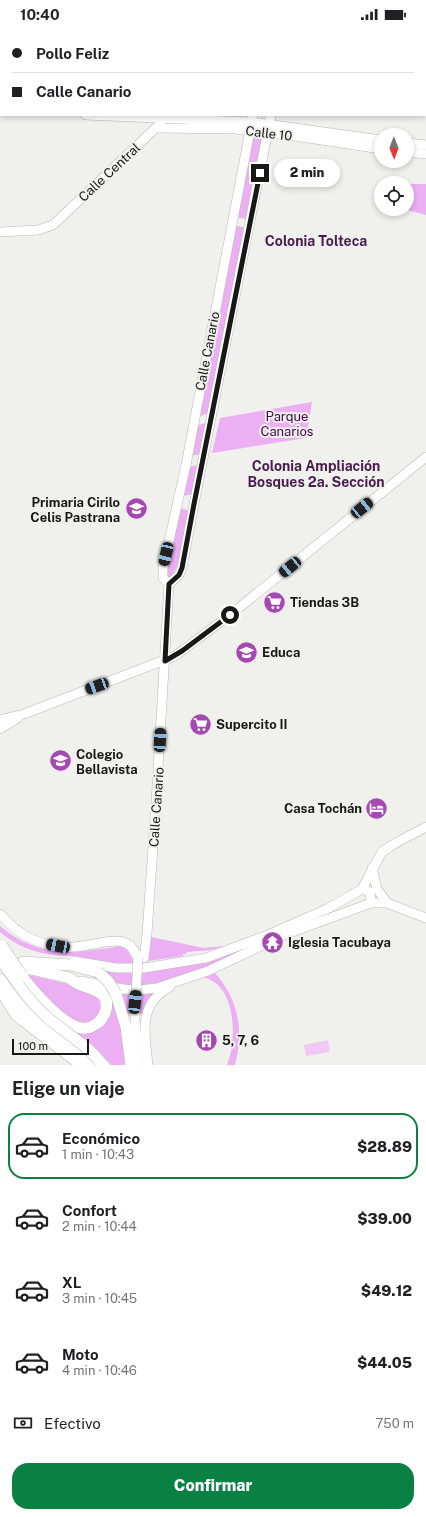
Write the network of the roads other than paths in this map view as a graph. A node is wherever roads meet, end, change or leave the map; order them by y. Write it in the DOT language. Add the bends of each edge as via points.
graph roads {
  1 [pos="106,116"];
  2 [pos="178,117"];
  3 [pos="165,119"];
  4 [pos="251,122"];
  5 [pos="270,124"];
  6 [pos="157,128"];
  7 [pos="374,139"];
  8 [pos="414,144"];
  9 [pos="426,145"];
  10 [pos="374,147"];
  11 [pos="414,153"];
  12 [pos="426,154"];
  13 [pos="0,232"];
  14 [pos="426,457"];
  15 [pos="169,584"];
  16 [pos="165,661"];
  17 [pos="24,714"];
  18 [pos="0,720"];
  19 [pos="0,729"];
  20 [pos="426,828"];
  21 [pos="372,868"];
  22 [pos="362,888"];
  23 [pos="371,903"];
  24 [pos="387,903"];
  25 [pos="0,914"];
  26 [pos="426,918"];
  27 [pos="1,945"];
  28 [pos="141,958"];
  29 [pos="4,962"];
  30 [pos="42,963"];
  31 [pos="70,978"];
  32 [pos="0,979"];
  33 [pos="184,980"];
  34 [pos="0,984"];
  35 [pos="0,991"];
  36 [pos="0,1000"];
  37 [pos="15,1015"];
  38 [pos="80,1065"];
  39 [pos="86,1065"];
  40 [pos="92,1065"];
  41 [pos="102,1065"];
  42 [pos="130,1065"];
  43 [pos="139,1065"];
  44 [pos="148,1065"];
  1 -- 3 [label="street, Calle 10"];
  2 -- 3 [label="street, Calle 10"];
  2 -- 4 [label="street, Calle 10"];
  3 -- 6 [label="street, Calle Central"];
  4 -- 5 [label="street, Calle 10"];
  4 -- 6 [label="street, Calle 10" via="226,128"];
  4 -- 15 [label="street, Calle Canario" via="186,465 163,568 162,574"];
  5 -- 7 [label="street, Calle 10"];
  5 -- 10 [label="street, Calle 10"];
  5 -- 15 [label="street, Calle Canario" via="182,568 179,575"];
  6 -- 13 [label="street, Calle Central" via="53,224 38,230"];
  8 -- 9 [label="street"];
  11 -- 12 [label="street"];
  14 -- 16 [label="street" via="230,615"];
  15 -- 16 [label="street, Calle Canario"];
  16 -- 17 [label="street"];
  16 -- 28 [label="street, Calle Canario" via="147,934"];
  17 -- 18 [label="street"];
  17 -- 19 [label="street"];
  20 -- 21 [label="street" via="382,852"];
  21 -- 22 [label="street"];
  21 -- 24 [label="street" via="377,889"];
  22 -- 23 [label="street" via="370,892"];
  22 -- 30 [label="street" via="329,908 206,958 130,969 70,961"];
  23 -- 24 [label="street"];
  23 -- 33 [label="street" via="284,935"];
  24 -- 26 [label="street"];
  25 -- 28 [label="street" via="13,929 34,940 72,947 117,941 127,943"];
  27 -- 31 [label="highway, bridge" via="22,976 48,1006 66,1021 82,1028 93,1026 105,1012 106,999 100,992 75,983"];
  28 -- 43 [label="street, Calle Canario, bridge" via="135,1019"];
  29 -- 30 [label="highway"];
  29 -- 31 [label="highway"];
  29 -- 41 [label="highway, bridge" via="21,990 36,1006 90,1050"];
  30 -- 42 [label="highway, bridge" via="71,965 98,972 108,981 116,994 126,1027"];
  31 -- 33 [label="street" via="140,990"];
  32 -- 40 [label="highway" via="35,1021"];
  33 -- 44 [label="street" via="157,996 148,1009 144,1023"];
  34 -- 39 [label="highway" via="25,1015"];
  35 -- 37 [label="street"];
  36 -- 37 [label="street"];
  37 -- 38 [label="street"];
}
